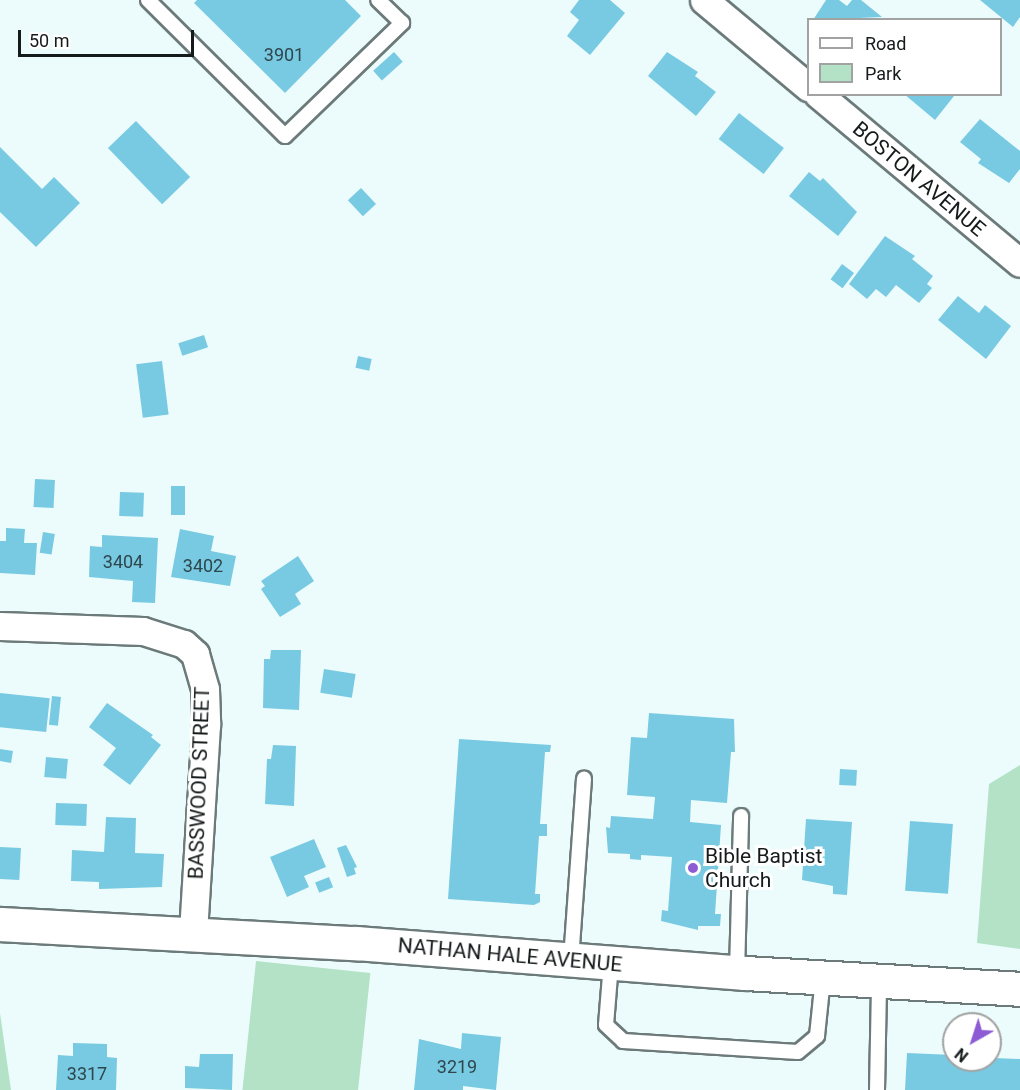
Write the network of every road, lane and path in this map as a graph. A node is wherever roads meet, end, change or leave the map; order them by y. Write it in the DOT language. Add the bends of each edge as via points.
graph roads {
  1 [pos="148,0"];
  2 [pos="378,0"];
  3 [pos="704,0"];
  4 [pos="807,86"];
  5 [pos="820,96"];
  6 [pos="1020,262"];
  7 [pos="0,627"];
  8 [pos="584,778"];
  9 [pos="741,816"];
  10 [pos="0,924"];
  11 [pos="193,934"];
  12 [pos="571,960"];
  13 [pos="611,963"];
  14 [pos="737,973"];
  15 [pos="823,978"];
  16 [pos="879,981"];
  17 [pos="1020,989"];
  18 [pos="877,1090"];
  1 -- 2 [label="lane" via="285,136 402,23"];
  3 -- 4 [label="street"];
  5 -- 6 [label="street, BOSTON AVENUE"];
  7 -- 11 [label="street, BASSWOOD STREET" via="143,631 178,642 195,654 206,689 206,725"];
  8 -- 12 [label="lane"];
  9 -- 14 [label="lane"];
  10 -- 11 [label="street, NATHAN HALE AVENUE"];
  11 -- 12 [label="street, NATHAN HALE AVENUE"];
  12 -- 13 [label="street, NATHAN HALE AVENUE"];
  13 -- 14 [label="street, NATHAN HALE AVENUE"];
  13 -- 15 [label="lane" via="606,1025 623,1041 798,1052 817,1036"];
  14 -- 15 [label="street, NATHAN HALE AVENUE"];
  15 -- 16 [label="street, NATHAN HALE AVENUE"];
  16 -- 17 [label="street, NATHAN HALE AVENUE"];
  16 -- 18 [label="lane"];
}
